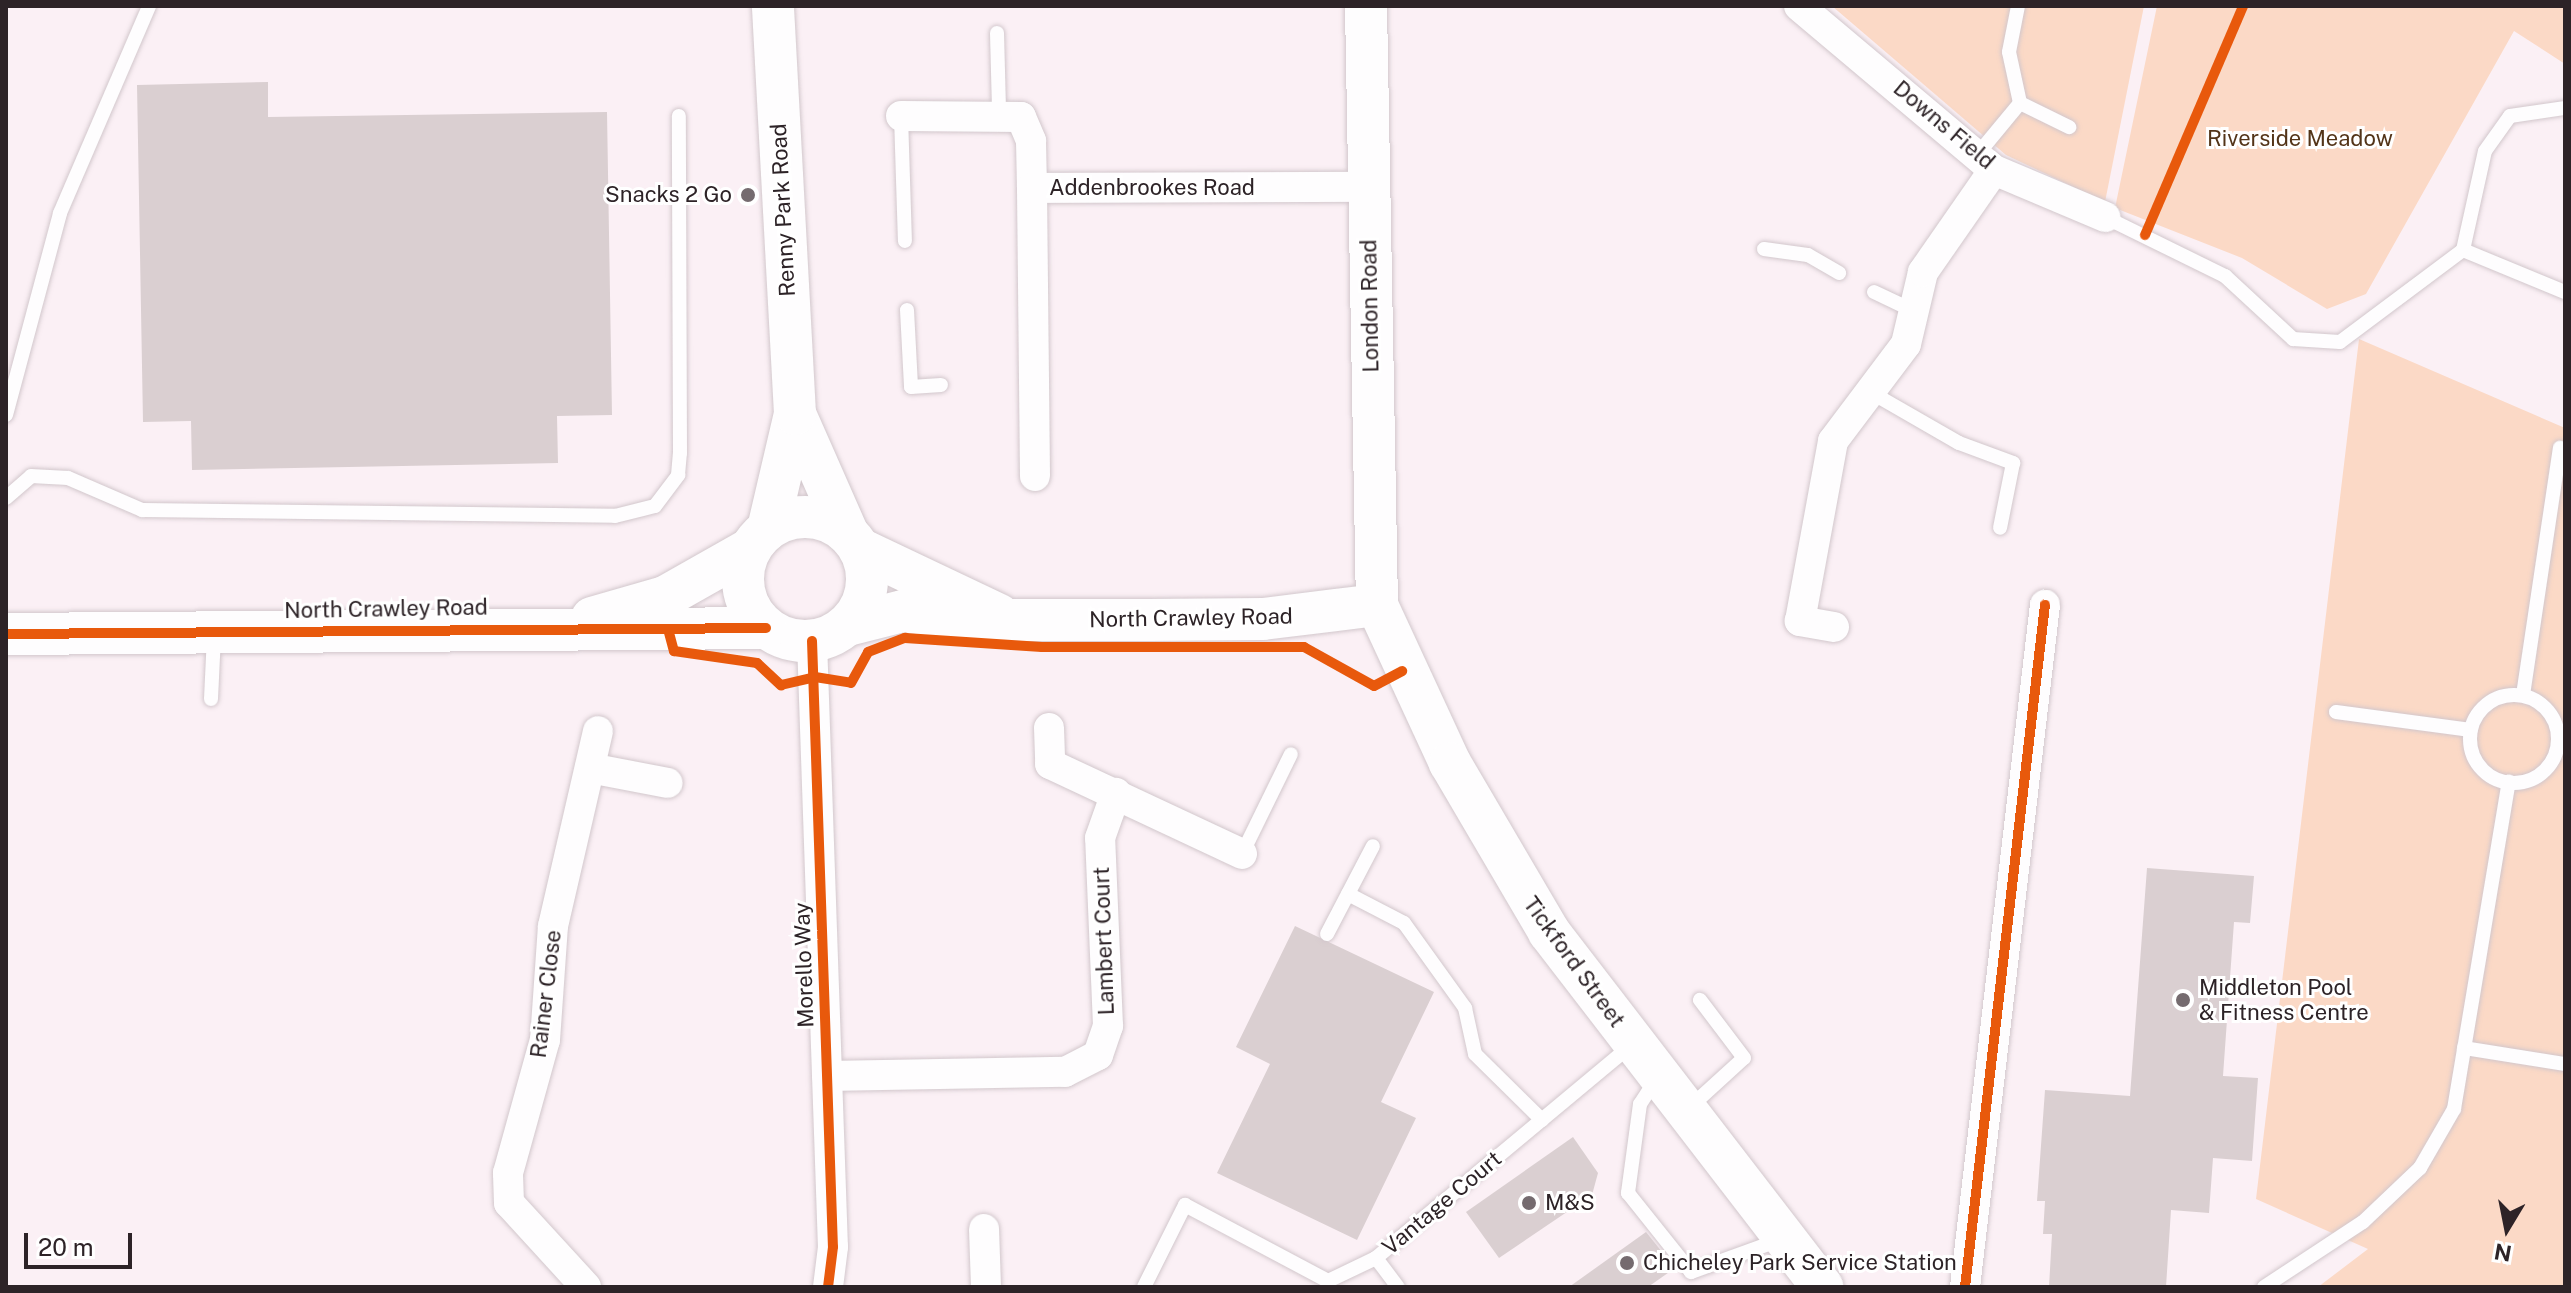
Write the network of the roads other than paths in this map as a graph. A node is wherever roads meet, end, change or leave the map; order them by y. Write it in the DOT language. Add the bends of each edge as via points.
graph roads {
  1 [pos="149,6"];
  2 [pos="773,6"];
  3 [pos="1366,6"];
  4 [pos="1799,6"];
  5 [pos="2018,6"];
  6 [pos="997,33"];
  7 [pos="2020,103"];
  8 [pos="2565,108"];
  9 [pos="999,111"];
  10 [pos="679,116"];
  11 [pos="901,116"];
  12 [pos="2069,127"];
  13 [pos="1985,163"];
  14 [pos="1368,187"];
  15 [pos="1032,188"];
  16 [pos="2105,217"];
  17 [pos="905,241"];
  18 [pos="1764,249"];
  19 [pos="2463,250"];
  20 [pos="1839,273"];
  21 [pos="1874,292"];
  22 [pos="2565,292"];
  23 [pos="907,310"];
  24 [pos="1914,311"];
  25 [pos="941,385"];
  26 [pos="1872,393"];
  27 [pos="795,414"];
  28 [pos="6,415"];
  29 [pos="2560,448"];
  30 [pos="1035,476"];
  31 [pos="6,498"];
  32 [pos="2000,528"];
  33 [pos="759,539"];
  34 [pos="854,541"];
  35 [pos="1377,605"];
  36 [pos="2045,605"];
  37 [pos="1004,618"];
  38 [pos="1834,627"];
  39 [pos="548,628"];
  40 [pos="766,628"];
  41 [pos="214,632"];
  42 [pos="830,633"];
  43 [pos="6,634"];
  44 [pos="2523,695"];
  45 [pos="211,699"];
  46 [pos="2336,712"];
  47 [pos="1049,728"];
  48 [pos="2471,730"];
  49 [pos="598,731"];
  50 [pos="2562,743"];
  51 [pos="1291,754"];
  52 [pos="590,768"];
  53 [pos="2509,782"];
  54 [pos="668,783"];
  55 [pos="1116,793"];
  56 [pos="1373,846"];
  57 [pos="1242,854"];
  58 [pos="1348,894"];
  59 [pos="1327,934"];
  60 [pos="1700,1000"];
  61 [pos="2464,1048"];
  62 [pos="1646,1060"];
  63 [pos="2565,1064"];
  64 [pos="827,1076"];
  65 [pos="1686,1111"];
  66 [pos="1542,1120"];
  67 [pos="984,1229"];
  68 [pos="1783,1239"];
  69 [pos="1376,1258"];
  70 [pos="586,1287"];
  71 [pos="828,1287"];
  72 [pos="986,1287"];
  73 [pos="1144,1287"];
  74 [pos="1398,1287"];
  75 [pos="1822,1287"];
  76 [pos="1965,1287"];
  77 [pos="2264,1287"];
  1 -- 28 [label="lane" via="60,213"];
  2 -- 27 [label="street, Renny Park Road"];
  3 -- 14 [label="street, London Road"];
  4 -- 13 [label="street, Downs Field"];
  5 -- 7 [label="lane" via="2009,52"];
  6 -- 9 [label="lane"];
  7 -- 12 [label="lane"];
  7 -- 13 [label="lane"];
  8 -- 19 [label="lane" via="2510,116 2485,151"];
  9 -- 11 [label="street"];
  9 -- 15 [label="street" via="1021,117 1031,141"];
  10 -- 31 [label="lane" via="680,453 678,475 655,506 615,516 142,510 68,478 31,476"];
  11 -- 17 [label="lane"];
  13 -- 16 [label="street, Downs Field"];
  13 -- 24 [label="street" via="1923,272"];
  14 -- 15 [label="street, Addenbrookes Road"];
  14 -- 35 [label="street, London Road"];
  15 -- 30 [label="street, Addenbrookes Road" via="1025,384"];
  16 -- 19 [label="lane" via="2225,276 2293,339 2340,342"];
  18 -- 20 [label="lane" via="1808,255"];
  19 -- 22 [label="lane"];
  21 -- 24 [label="lane"];
  23 -- 25 [label="lane" via="911,387"];
  24 -- 26 [label="street" via="1906,344"];
  26 -- 32 [label="lane" via="1959,443 2013,463"];
  26 -- 38 [label="street" via="1833,441 1800,621"];
  27 -- 33 [label="street, Renny Park Road"];
  27 -- 34 [label="street, Renny Park Road"];
  29 -- 44 [label="lane"];
  33 -- 34 [label="street" via="809,517"];
  33 -- 39 [label="street, North Crawley Road" via="665,597"];
  33 -- 40 [label="street" via="742,583"];
  34 -- 37 [label="street, North Crawley Road"];
  34 -- 42 [label="street" via="866,588"];
  35 -- 37 [label="street, North Crawley Road" via="1263,619"];
  35 -- 62 [label="street, Tickford Street" via="1402,671 1506,862"];
  36 -- 76 [label="street"];
  37 -- 42 [label="street, North Crawley Road" via="876,613"];
  39 -- 40 [label="street, North Crawley Road"];
  39 -- 41 [label="street, North Crawley Road"];
  40 -- 42 [label="street"];
  41 -- 43 [label="street, North Crawley Road"];
  41 -- 45 [label="lane"];
  42 -- 64 [label="street, Morello Way"];
  44 -- 48 [label="lane" via="2496,699"];
  44 -- 50 [label="lane" via="2553,718"];
  46 -- 48 [label="lane"];
  47 -- 55 [label="street" via="1050,764"];
  48 -- 53 [label="lane" via="2475,758"];
  49 -- 52 [label="street, Rainer Close"];
  50 -- 53 [label="lane" via="2542,773"];
  51 -- 57 [label="lane"];
  52 -- 54 [label="street"];
  52 -- 70 [label="street, Rainer Close" via="553,926 545,1040 508,1173 509,1203"];
  53 -- 61 [label="lane"];
  55 -- 57 [label="street"];
  55 -- 64 [label="street, Lambert Court" via="1100,838 1108,1026 1098,1055 1065,1072"];
  56 -- 58 [label="lane"];
  58 -- 59 [label="lane"];
  58 -- 66 [label="lane" via="1404,923 1465,1008 1475,1054"];
  60 -- 65 [label="lane" via="1744,1058"];
  61 -- 63 [label="lane"];
  61 -- 77 [label="lane" via="2454,1109 2420,1168 2363,1222"];
  62 -- 65 [label="street, Tickford Street"];
  62 -- 66 [label="lane, Vantage Court"];
  62 -- 68 [label="lane" via="1628,1193 1691,1272"];
  64 -- 71 [label="street, Morello Way"];
  65 -- 68 [label="street, Tickford Street"];
  66 -- 69 [label="lane, Vantage Court"];
  67 -- 72 [label="street"];
  68 -- 75 [label="street, Tickford Street"];
  69 -- 73 [label="lane, Vantage Court" via="1328,1281 1185,1205"];
  69 -- 74 [label="lane"];
}
